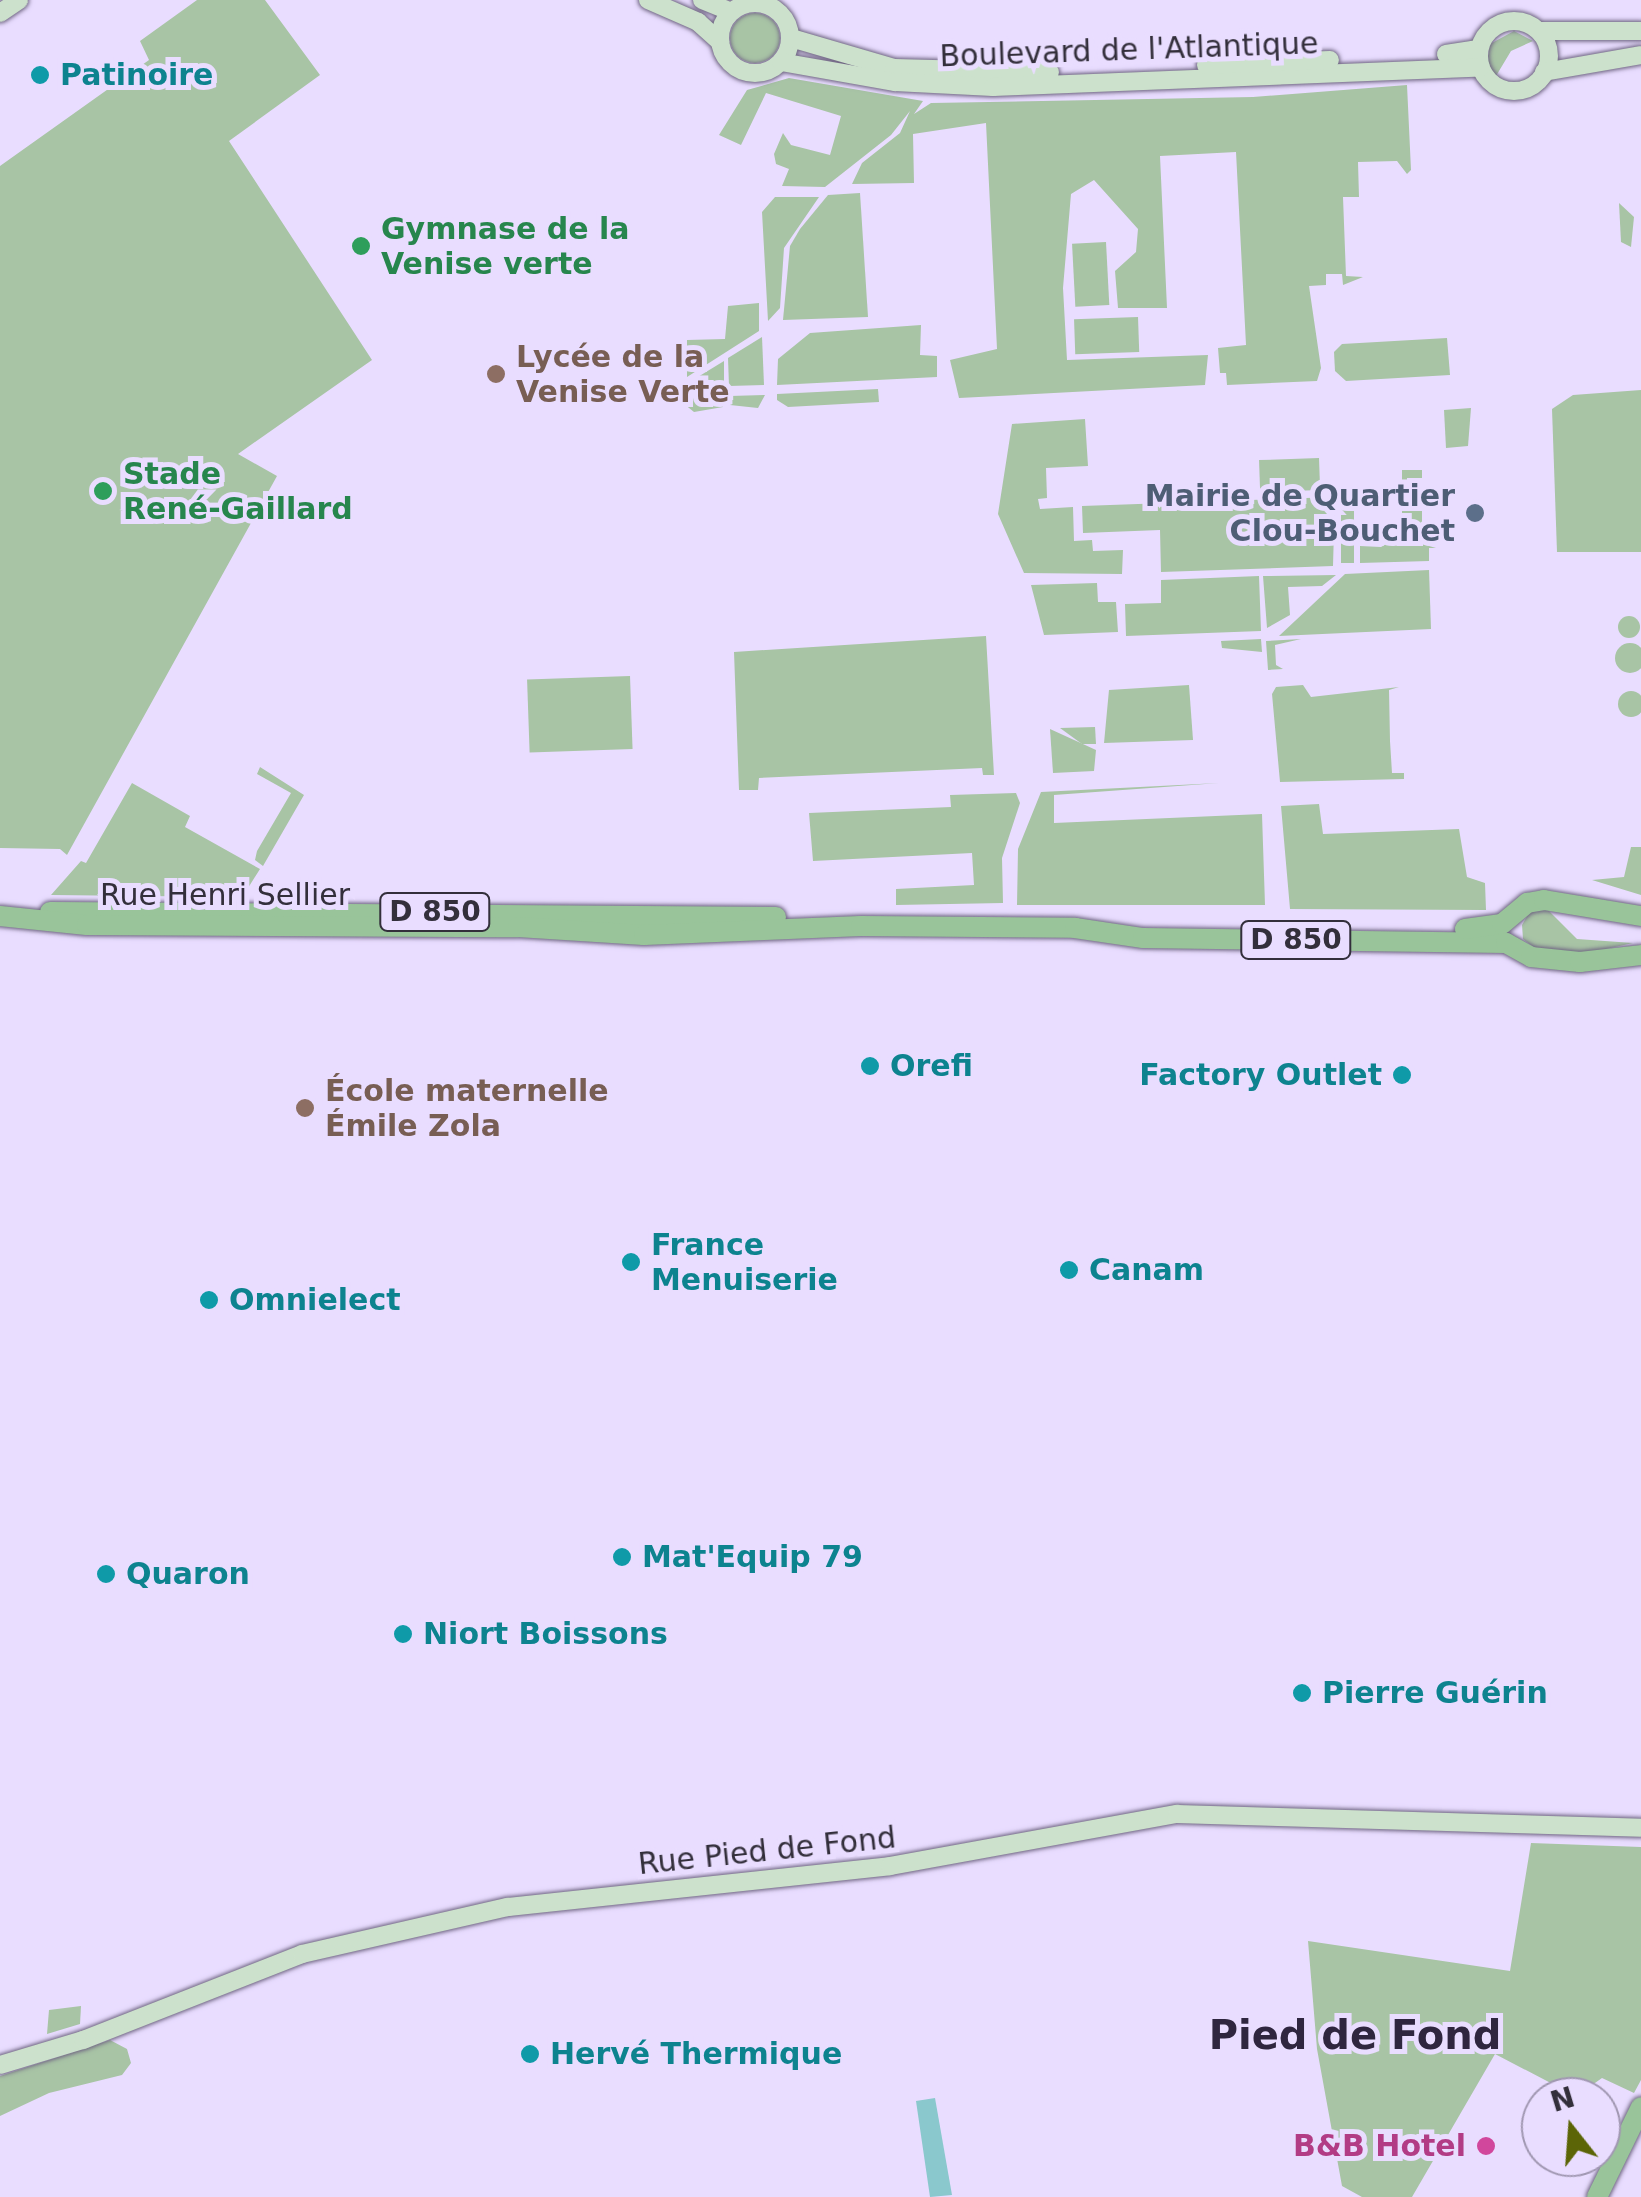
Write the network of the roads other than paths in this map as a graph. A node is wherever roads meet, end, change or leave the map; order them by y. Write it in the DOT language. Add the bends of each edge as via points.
graph roads {
  1 [pos="19,0"];
  2 [pos="648,0"];
  3 [pos="702,0"];
  4 [pos="731,12"];
  5 [pos="0,14"];
  6 [pos="1641,31"];
  7 [pos="1539,32"];
  8 [pos="791,38"];
  9 [pos="720,42"];
  10 [pos="1641,55"];
  11 [pos="1480,58"];
  12 [pos="781,62"];
  13 [pos="1544,72"];
  14 [pos="4,916"];
  15 [pos="1635,916"];
  16 [pos="1513,919"];
  17 [pos="1075,928"];
  18 [pos="1517,945"];
  19 [pos="1637,955"];
  20 [pos="1641,1825"];
  21 [pos="0,2065"];
  22 [pos="1641,2107"];
  23 [pos="1641,2116"];
  24 [pos="1628,2138"];
  25 [pos="1597,2197"];
  1 -- 5 [label="main road"];
  2 -- 9 [label="main road" via="698,22"];
  3 -- 4 [label="main road"];
  4 -- 8 [label="main road" via="750,2 770,5 784,16"];
  4 -- 9 [label="main road"];
  6 -- 7 [label="main road"];
  7 -- 11 [label="main road" via="1508,21 1492,28"];
  7 -- 13 [label="main road" via="1548,53"];
  8 -- 11 [label="main road, Boulevard de l'Atlantique" via="839,57 946,73"];
  8 -- 12 [label="main road"];
  9 -- 12 [label="main road" via="743,71 762,72"];
  10 -- 13 [label="main road"];
  11 -- 12 [label="main road, Boulevard de l'Atlantique" via="993,87 895,82"];
  11 -- 13 [label="main road" via="1490,82 1512,90 1533,84"];
  14 -- 17 [label="main road, Rue Henri Sellier / D 850" via="87,925 510,926 644,935 861,926"];
  15 -- 16 [label="main road, Rue Henri Sellier / D 850" via="1544,900 1526,903"];
  15 -- 19 [label="main road, Rue Henri Sellier / D 850"];
  16 -- 17 [label="main road, Rue Henri Sellier / D 850" via="1476,929"];
  16 -- 18 [label="main road"];
  17 -- 18 [label="main road, Rue Henri Sellier / D 850" via="1144,938"];
  18 -- 19 [label="main road, Rue Henri Sellier / D 850" via="1548,960"];
  20 -- 21 [label="main road, Rue Pied de Fond" via="1177,1814 890,1866 508,1907 302,1954 83,2040"];
  22 -- 24 [label="main road"];
  23 -- 24 [label="main road"];
  24 -- 25 [label="main road"];
}
